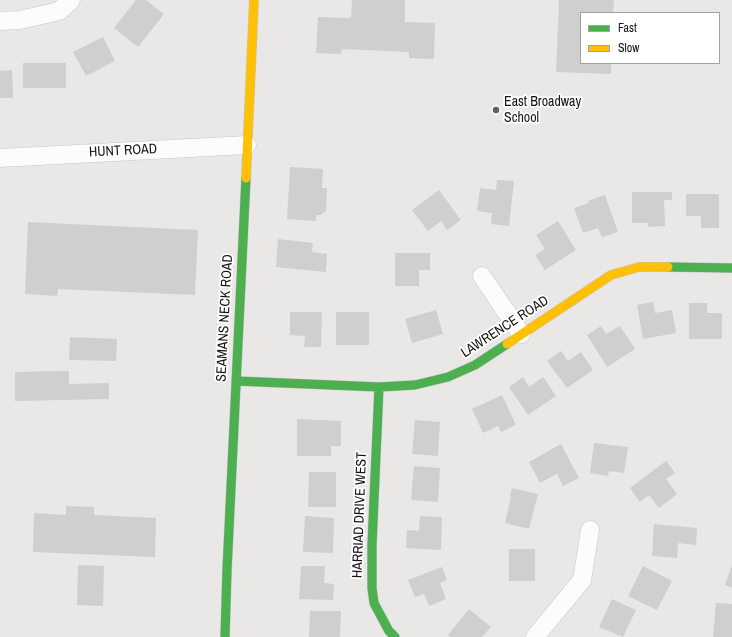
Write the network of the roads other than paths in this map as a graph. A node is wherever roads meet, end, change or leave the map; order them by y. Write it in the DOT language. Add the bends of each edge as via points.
graph roads {
  1 [pos="70,0"];
  2 [pos="254,0"];
  3 [pos="0,21"];
  4 [pos="247,145"];
  5 [pos="0,158"];
  6 [pos="732,268"];
  7 [pos="482,276"];
  8 [pos="521,334"];
  9 [pos="236,381"];
  10 [pos="379,387"];
  11 [pos="590,530"];
  12 [pos="225,637"];
  13 [pos="395,637"];
  14 [pos="535,637"];
  1 -- 3 [label="street" via="59,11 20,20"];
  2 -- 4 [label="street, SEAMANS NECK ROAD"];
  4 -- 5 [label="street, HUNT ROAD"];
  4 -- 9 [label="street, SEAMANS NECK ROAD"];
  6 -- 8 [label="street, LAWRENCE ROAD" via="639,267 611,275"];
  7 -- 8 [label="street"];
  8 -- 10 [label="street, LAWRENCE ROAD" via="475,365 448,377 415,385"];
  9 -- 10 [label="street, LAWRENCE ROAD"];
  9 -- 12 [label="street, SEAMANS NECK ROAD"];
  10 -- 13 [label="street, HARRIAD DRIVE WEST" via="372,588 374,603"];
  11 -- 14 [label="street" via="582,580"];
}
